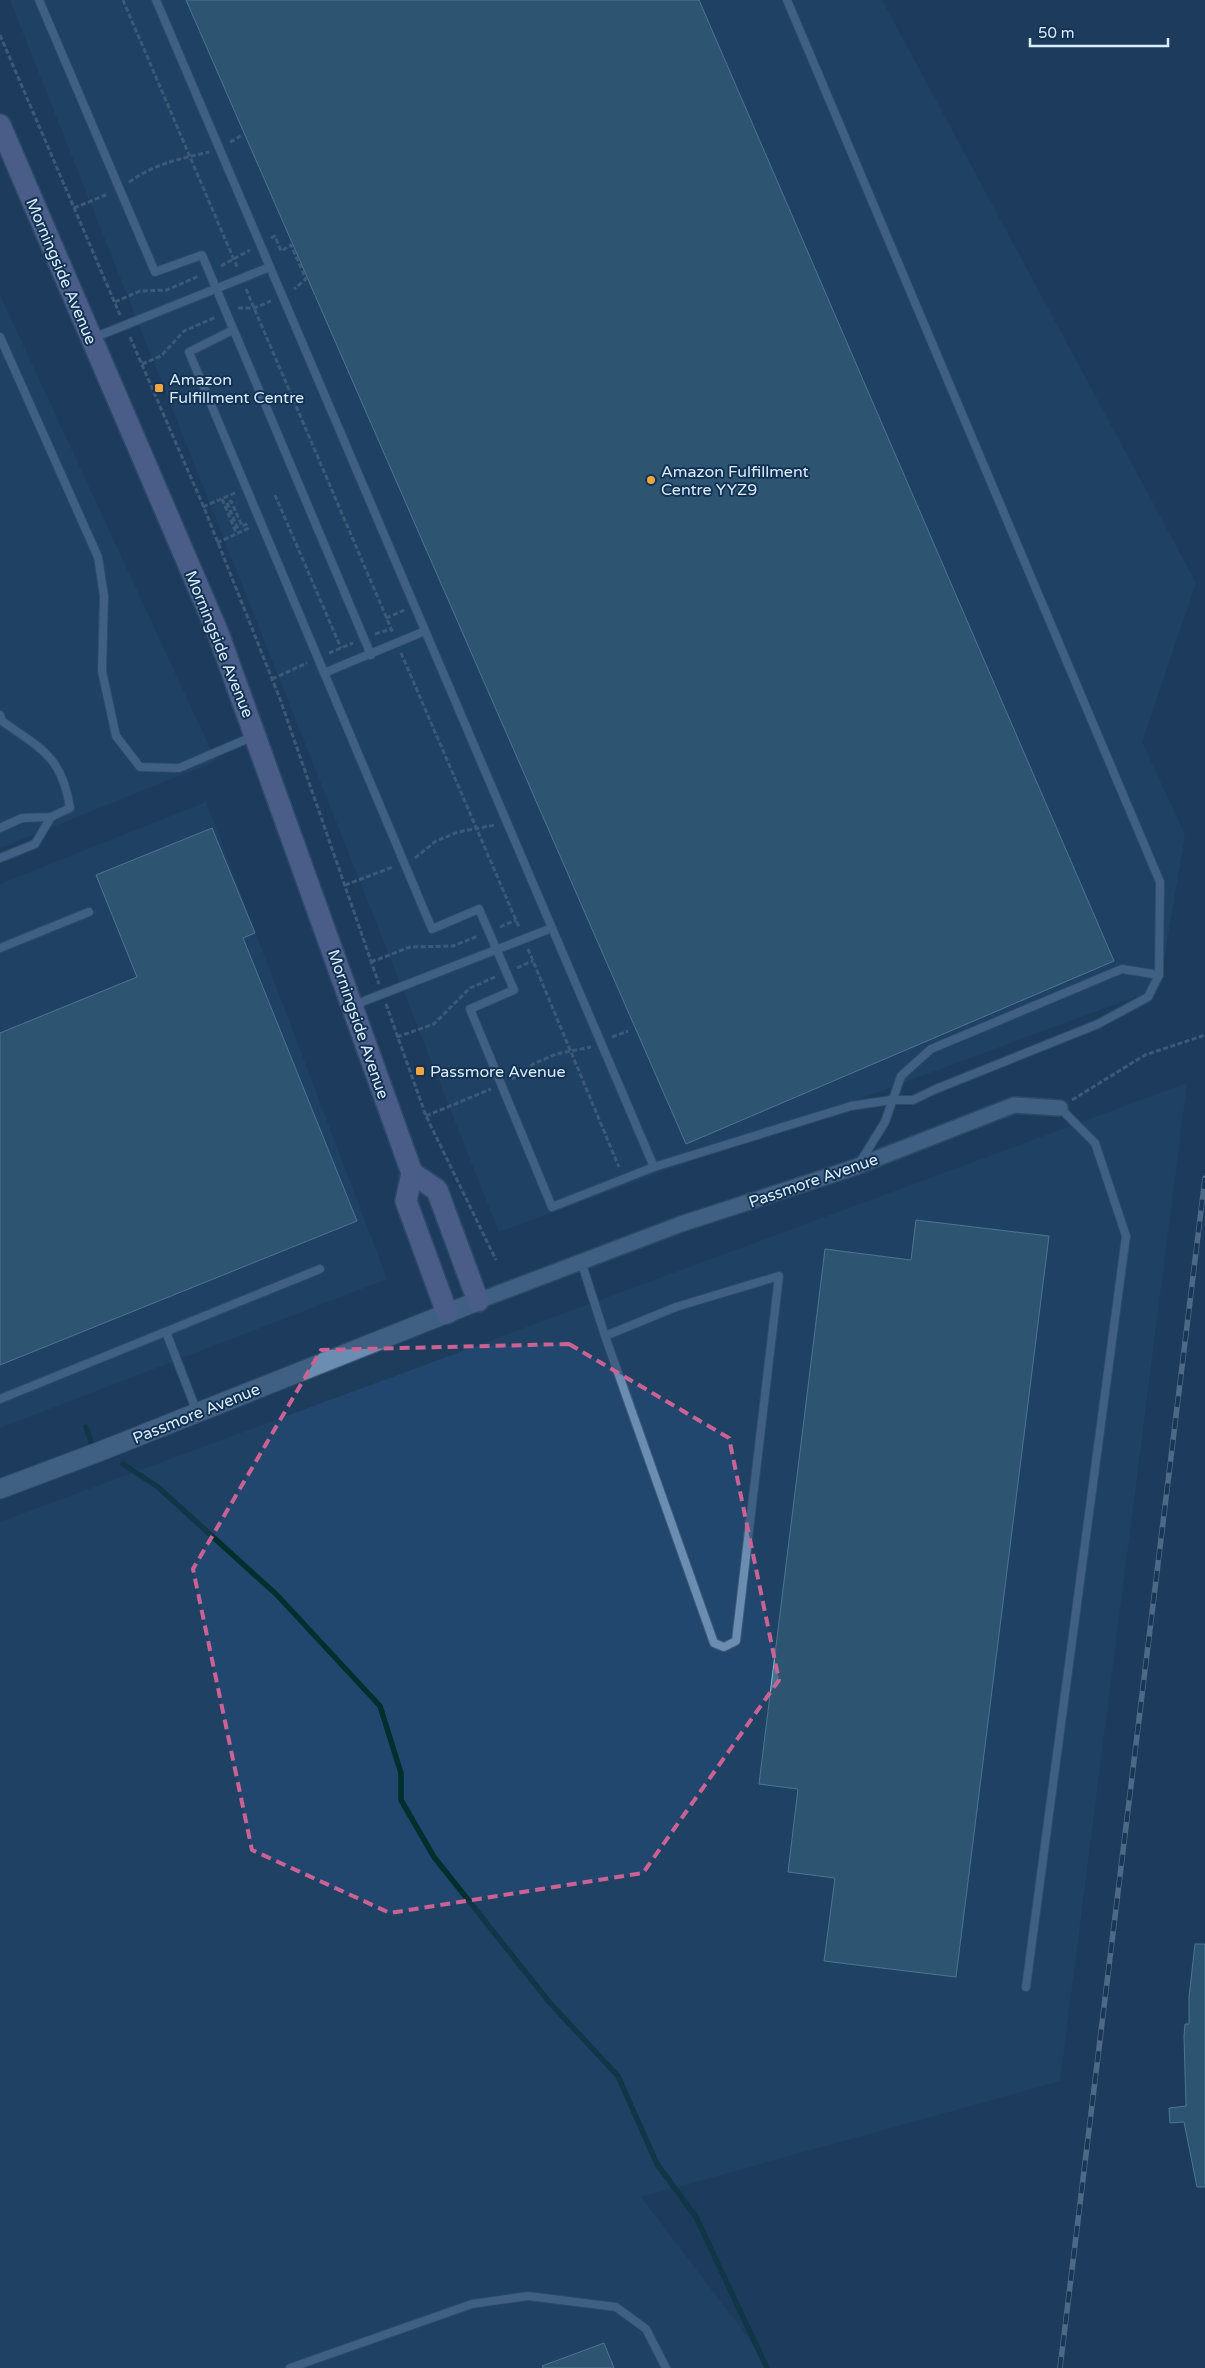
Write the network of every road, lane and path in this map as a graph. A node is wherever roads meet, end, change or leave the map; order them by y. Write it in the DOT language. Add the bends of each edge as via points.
graph roads {
  1 [pos="39,0"];
  2 [pos="123,0"];
  3 [pos="156,0"];
  4 [pos="787,0"];
  5 [pos="0,35"];
  6 [pos="0,125"];
  7 [pos="241,136"];
  8 [pos="219,147"];
  9 [pos="190,156"];
  10 [pos="119,189"];
  11 [pos="74,208"];
  12 [pos="260,244"];
  13 [pos="234,260"];
  14 [pos="270,267"];
  15 [pos="209,272"];
  16 [pos="242,278"];
  17 [pos="216,288"];
  18 [pos="282,297"];
  19 [pos="115,302"];
  20 [pos="124,324"];
  21 [pos="233,330"];
  22 [pos="0,337"];
  23 [pos="91,339"];
  24 [pos="230,496"];
  25 [pos="275,496"];
  26 [pos="222,499"];
  27 [pos="203,507"];
  28 [pos="259,519"];
  29 [pos="245,530"];
  30 [pos="218,542"];
  31 [pos="414,606"];
  32 [pos="386,618"];
  33 [pos="425,631"];
  34 [pos="397,643"];
  35 [pos="341,648"];
  36 [pos="371,655"];
  37 [pos="324,673"];
  38 [pos="1,719"];
  39 [pos="256,735"];
  40 [pos="51,816"];
  41 [pos="507,822"];
  42 [pos="0,828"];
  43 [pos="476,828"];
  44 [pos="0,858"];
  45 [pos="404,863"];
  46 [pos="345,885"];
  47 [pos="89,912"];
  48 [pos="516,920"];
  49 [pos="552,928"];
  50 [pos="489,932"];
  51 [pos="524,939"];
  52 [pos="0,948"];
  53 [pos="496,950"];
  54 [pos="371,962"];
  55 [pos="1159,975"];
  56 [pos="383,995"];
  57 [pos="352,1006"];
  58 [pos="628,1031"];
  59 [pos="1205,1035"];
  60 [pos="601,1042"];
  61 [pos="570,1050"];
  62 [pos="501,1085"];
  63 [pos="891,1100"];
  64 [pos="1060,1108"];
  65 [pos="426,1116"];
  66 [pos="858,1166"];
  67 [pos="654,1167"];
  68 [pos="412,1173"];
  69 [pos="624,1179"];
  70 [pos="496,1260"];
  71 [pos="581,1262"];
  72 [pos="320,1269"];
  73 [pos="478,1301"];
  74 [pos="447,1313"];
  75 [pos="166,1332"];
  76 [pos="605,1336"];
  77 [pos="0,1399"];
  78 [pos="197,1413"];
  79 [pos="0,1489"];
  80 [pos="1026,1987"];
  81 [pos="290,2368"];
  82 [pos="666,2368"];
  1 -- 10 [label="lane"];
  2 -- 9 [label="path"];
  3 -- 8 [label="lane"];
  4 -- 55 [label="lane" via="1160,882"];
  5 -- 11 [label="path"];
  6 -- 23 [label="main road, Morningside Avenue"];
  7 -- 8 [label="path"];
  8 -- 9 [label="path"];
  8 -- 12 [label="lane"];
  9 -- 10 [label="path" via="150,168"];
  9 -- 13 [label="path"];
  10 -- 11 [label="path"];
  10 -- 15 [label="lane" via="155,272 202,255"];
  11 -- 19 [label="path"];
  12 -- 13 [label="path"];
  12 -- 14 [label="lane"];
  12 -- 18 [label="path" via="275,236 282,251 291,244 306,279 294,288 295,291"];
  13 -- 15 [label="path"];
  13 -- 16 [label="path"];
  14 -- 16 [label="lane"];
  14 -- 18 [label="lane"];
  15 -- 17 [label="lane"];
  15 -- 19 [label="path" via="167,290 140,291"];
  16 -- 17 [label="lane"];
  16 -- 32 [label="path"];
  17 -- 20 [label="lane"];
  17 -- 21 [label="lane"];
  18 -- 31 [label="lane"];
  19 -- 20 [label="path"];
  20 -- 23 [label="lane"];
  20 -- 27 [label="path"];
  21 -- 28 [label="lane" via="188,352"];
  21 -- 36 [label="lane"];
  22 -- 39 [label="lane" via="98,557 104,596 102,671 116,736 140,767 179,768"];
  23 -- 39 [label="main road, Morningside Avenue" via="218,633"];
  24 -- 26 [label="path"];
  25 -- 35 [label="path"];
  26 -- 27 [label="path"];
  26 -- 28 [label="path" via="235,530 238,529 227,503 231,501 242,526"];
  27 -- 30 [label="path"];
  28 -- 37 [label="lane"];
  29 -- 30 [label="path"];
  30 -- 46 [label="path" via="280,699"];
  31 -- 32 [label="path"];
  31 -- 33 [label="lane"];
  32 -- 34 [label="path"];
  33 -- 34 [label="lane"];
  33 -- 41 [label="lane"];
  34 -- 36 [label="lane"];
  34 -- 43 [label="path"];
  36 -- 37 [label="lane"];
  37 -- 45 [label="lane"];
  38 -- 40 [label="lane" via="53,758 67,787 70,808"];
  39 -- 57 [label="main road, Morningside Avenue"];
  40 -- 42 [label="lane" via="22,818"];
  40 -- 44 [label="lane" via="35,844"];
  41 -- 43 [label="path"];
  41 -- 49 [label="lane"];
  43 -- 45 [label="path" via="436,841"];
  43 -- 48 [label="path"];
  45 -- 46 [label="path"];
  45 -- 50 [label="lane" via="432,929 479,909"];
  46 -- 54 [label="path"];
  47 -- 52 [label="lane"];
  48 -- 50 [label="path"];
  48 -- 51 [label="path"];
  49 -- 51 [label="lane"];
  49 -- 60 [label="lane"];
  50 -- 53 [label="lane"];
  50 -- 54 [label="path" via="453,946 410,947"];
  51 -- 53 [label="lane"];
  51 -- 61 [label="path"];
  53 -- 56 [label="lane"];
  53 -- 62 [label="lane" via="514,990 470,1009"];
  54 -- 56 [label="path"];
  55 -- 63 [label="lane" via="1148,997 1098,1024 914,1100"];
  55 -- 63 [label="lane" via="1122,969 931,1049 900,1076"];
  56 -- 57 [label="lane"];
  56 -- 65 [label="path"];
  57 -- 68 [label="main road, Morningside Avenue"];
  58 -- 60 [label="path"];
  59 -- 64 [label="path" via="1145,1056"];
  60 -- 61 [label="path"];
  60 -- 67 [label="lane"];
  61 -- 62 [label="path" via="533,1064"];
  61 -- 69 [label="path"];
  62 -- 65 [label="path"];
  62 -- 69 [label="lane" via="552,1207"];
  63 -- 66 [label="lane" via="885,1122"];
  63 -- 67 [label="lane" via="851,1106"];
  64 -- 66 [label="street, Passmore Avenue" via="1014,1105"];
  64 -- 80 [label="lane" via="1095,1144 1126,1236"];
  65 -- 70 [label="path"];
  66 -- 71 [label="street, Passmore Avenue" via="681,1224"];
  67 -- 69 [label="lane"];
  68 -- 73 [label="main road" via="437,1190"];
  68 -- 74 [label="main road" via="406,1201"];
  71 -- 73 [label="street, Passmore Avenue"];
  71 -- 76 [label="lane"];
  72 -- 75 [label="lane"];
  73 -- 74 [label="street, Passmore Avenue"];
  74 -- 78 [label="street, Passmore Avenue"];
  75 -- 77 [label="lane"];
  75 -- 78 [label="lane"];
  76 -- 76 [label="lane" via="714,1643 724,1648 736,1641 779,1276 676,1307"];
  78 -- 79 [label="street, Passmore Avenue"];
  81 -- 82 [label="lane" via="472,2304 528,2296 616,2307 646,2329"];
}
